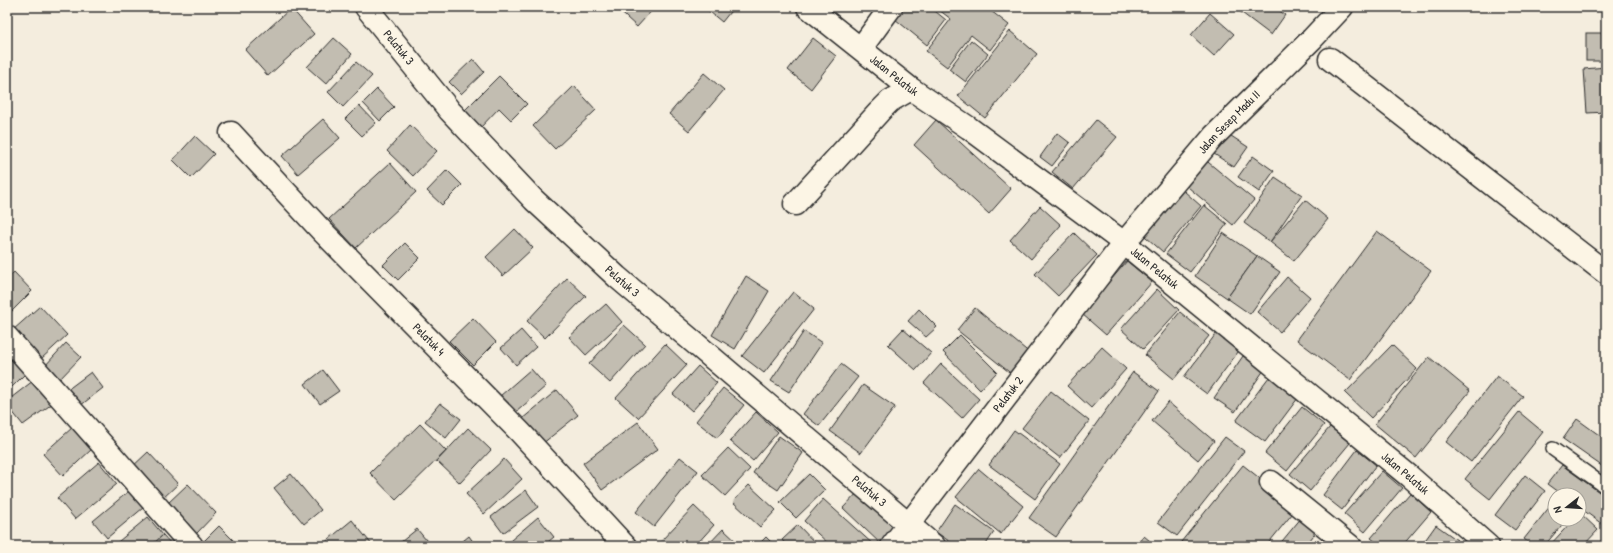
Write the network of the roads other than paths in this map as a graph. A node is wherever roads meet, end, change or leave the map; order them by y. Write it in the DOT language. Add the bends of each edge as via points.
graph roads {
  1 [pos="366,7"];
  2 [pos="808,7"];
  3 [pos="891,7"];
  4 [pos="1342,7"];
  5 [pos="861,48"];
  6 [pos="1330,59"];
  7 [pos="912,88"];
  8 [pos="232,133"];
  9 [pos="795,204"];
  10 [pos="1124,243"];
  11 [pos="1606,273"];
  12 [pos="7,337"];
  13 [pos="1553,449"];
  14 [pos="1271,482"];
  15 [pos="1606,487"];
  16 [pos="909,524"];
  17 [pos="192,546"];
  18 [pos="625,546"];
  19 [pos="892,546"];
  20 [pos="934,546"];
  21 [pos="1350,546"];
  22 [pos="1488,546"];
  1 -- 16 [label="street, Pelatuk 3" via="450,111 534,200 617,277"];
  2 -- 5 [label="street, Jalan Pelatuk"];
  3 -- 5 [label="street"];
  4 -- 10 [label="street, Jalan Sesep Madu II" via="1214,136"];
  5 -- 7 [label="street, Jalan Pelatuk"];
  6 -- 11 [label="street"];
  7 -- 9 [label="street" via="890,101"];
  7 -- 10 [label="street, Jalan Pelatuk"];
  8 -- 18 [label="street, Pelatuk 4" via="321,230 520,432"];
  10 -- 16 [label="street, Pelatuk 2"];
  10 -- 22 [label="street, Jalan Pelatuk" via="1409,476"];
  12 -- 17 [label="street"];
  13 -- 15 [label="lane"];
  14 -- 21 [label="street"];
  16 -- 19 [label="street, Pelatuk 2"];
  16 -- 20 [label="street, Pelatuk 3"];
}
